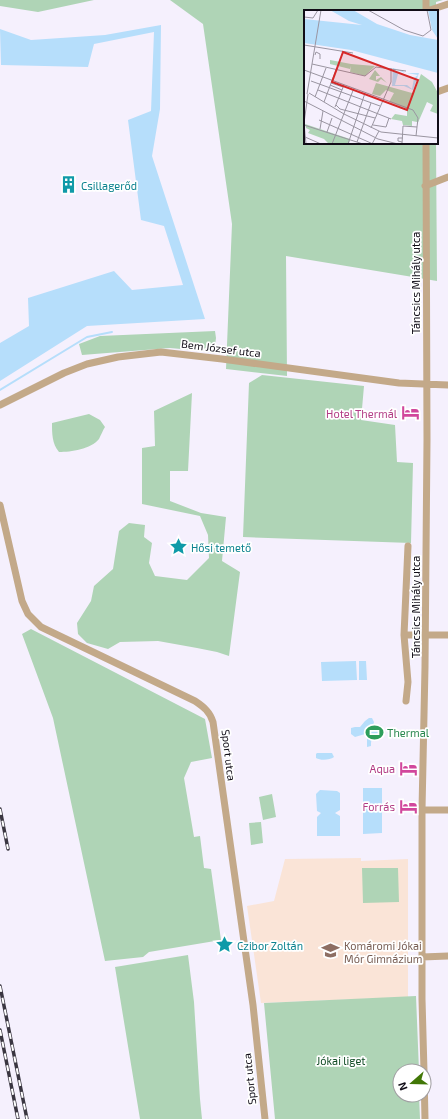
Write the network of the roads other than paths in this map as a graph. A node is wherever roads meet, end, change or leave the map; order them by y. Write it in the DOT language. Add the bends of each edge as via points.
graph roads {
  1 [pos="426,0"];
  2 [pos="448,4"];
  3 [pos="427,10"];
  4 [pos="430,10"];
  5 [pos="448,88"];
  6 [pos="438,92"];
  7 [pos="426,144"];
  8 [pos="448,177"];
  9 [pos="425,186"];
  10 [pos="426,385"];
  11 [pos="448,385"];
  12 [pos="0,405"];
  13 [pos="0,505"];
  14 [pos="408,546"];
  15 [pos="404,634"];
  16 [pos="425,635"];
  17 [pos="448,635"];
  18 [pos="406,701"];
  19 [pos="422,810"];
  20 [pos="448,810"];
  21 [pos="448,956"];
  22 [pos="422,957"];
  23 [pos="424,1063"];
  24 [pos="425,1103"];
  25 [pos="265,1119"];
  26 [pos="425,1119"];
  1 -- 3 [label="street"];
  2 -- 4 [label="street"];
  5 -- 6 [label="street"];
  7 -- 9 [label="street, Táncsics Mihály utca"];
  8 -- 9 [label="street"];
  9 -- 10 [label="street, Táncsics Mihály utca"];
  10 -- 11 [label="street, Bem József utca"];
  10 -- 12 [label="street, Bem József utca" via="161,352 87,364"];
  10 -- 16 [label="street, Táncsics Mihály utca"];
  13 -- 25 [label="street, Sport utca" via="17,584 28,614 41,627 195,701 208,711 214,722 253,1005"];
  14 -- 15 [label="street"];
  15 -- 16 [label="street"];
  15 -- 18 [label="street" via="408,682"];
  16 -- 17 [label="street"];
  16 -- 19 [label="street, Táncsics Mihály utca"];
  19 -- 20 [label="street"];
  19 -- 22 [label="street, Táncsics Mihály utca"];
  21 -- 22 [label="street"];
  22 -- 23 [label="street, Táncsics Mihály utca"];
  24 -- 26 [label="street, Táncsics Mihály utca"];
}
